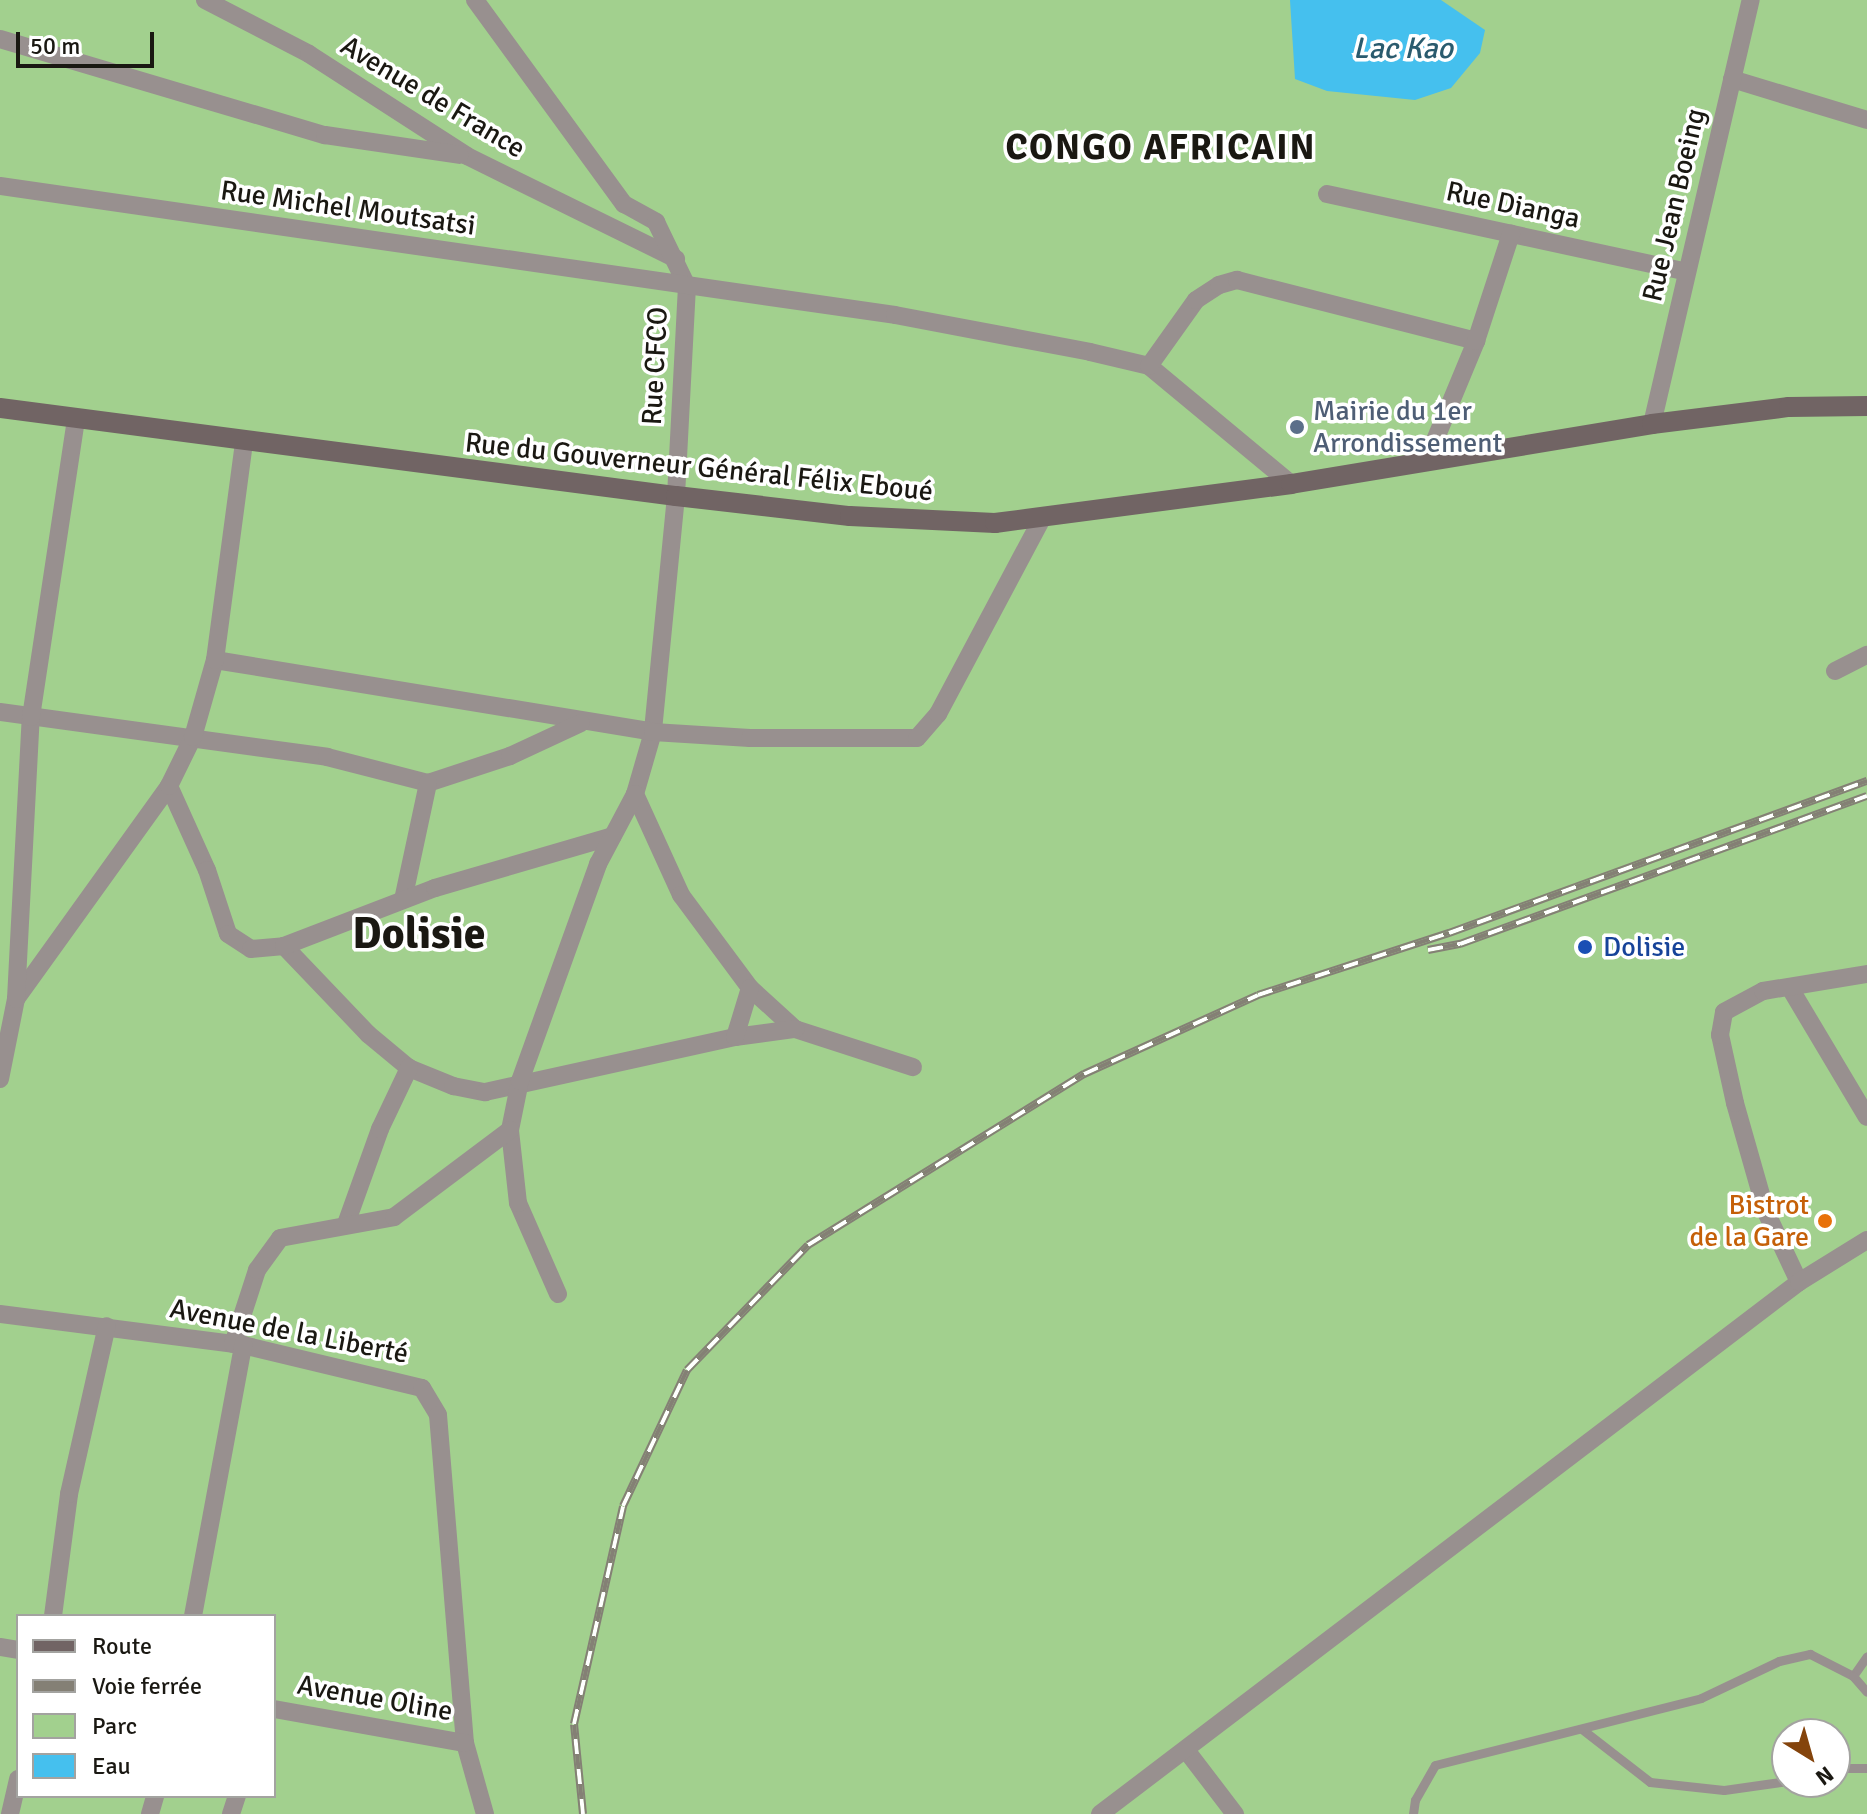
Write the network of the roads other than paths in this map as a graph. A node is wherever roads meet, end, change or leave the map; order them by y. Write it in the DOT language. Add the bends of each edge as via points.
graph roads {
  1 [pos="205,0"];
  2 [pos="475,0"];
  3 [pos="1751,0"];
  4 [pos="0,39"];
  5 [pos="1732,79"];
  6 [pos="1867,120"];
  7 [pos="467,156"];
  8 [pos="0,186"];
  9 [pos="1327,194"];
  10 [pos="1511,234"];
  11 [pos="676,259"];
  12 [pos="1687,272"];
  13 [pos="687,286"];
  14 [pos="1476,341"];
  15 [pos="1149,366"];
  16 [pos="1867,406"];
  17 [pos="0,408"];
  18 [pos="76,419"];
  19 [pos="1652,424"];
  20 [pos="244,443"];
  21 [pos="1426,462"];
  22 [pos="1291,484"];
  23 [pos="676,496"];
  24 [pos="1041,520"];
  25 [pos="1867,655"];
  26 [pos="215,660"];
  27 [pos="1835,671"];
  28 [pos="0,712"];
  29 [pos="31,717"];
  30 [pos="581,723"];
  31 [pos="653,732"];
  32 [pos="193,737"];
  33 [pos="428,783"];
  34 [pos="169,786"];
  35 [pos="635,794"];
  36 [pos="613,836"];
  37 [pos="403,900"];
  38 [pos="284,946"];
  39 [pos="1867,974"];
  40 [pos="750,988"];
  41 [pos="1790,988"];
  42 [pos="8,998"];
  43 [pos="795,1029"];
  44 [pos="735,1037"];
  45 [pos="913,1067"];
  46 [pos="409,1068"];
  47 [pos="0,1079"];
  48 [pos="520,1081"];
  49 [pos="1867,1117"];
  50 [pos="510,1130"];
  51 [pos="346,1224"];
  52 [pos="1867,1240"];
  53 [pos="1799,1282"];
  54 [pos="558,1294"];
  55 [pos="0,1314"];
  56 [pos="107,1326"];
  57 [pos="238,1345"];
  58 [pos="53,1614"];
  59 [pos="193,1614"];
  60 [pos="1867,1656"];
  61 [pos="1853,1676"];
  62 [pos="1867,1692"];
  63 [pos="276,1709"];
  64 [pos="1583,1730"];
  65 [pos="465,1743"];
  66 [pos="1186,1750"];
  67 [pos="1771,1783"];
  68 [pos="16,1788"];
  69 [pos="10,1814"];
  70 [pos="485,1814"];
  71 [pos="1100,1814"];
  72 [pos="1235,1814"];
  73 [pos="1413,1814"];
  1 -- 7 [label="street, Avenue de France" via="309,54"];
  2 -- 11 [label="street" via="624,204 656,222"];
  3 -- 5 [label="street, Rue Jean Boeing"];
  4 -- 7 [label="street" via="325,135"];
  5 -- 6 [label="street"];
  5 -- 12 [label="street, Rue Jean Boeing"];
  7 -- 11 [label="street, Avenue de France"];
  8 -- 13 [label="street, Rue Michel Moutsatsi"];
  9 -- 10 [label="street, Rue Dianga"];
  10 -- 12 [label="street, Rue Dianga"];
  10 -- 14 [label="street"];
  11 -- 13 [label="street"];
  12 -- 19 [label="street, Rue Jean Boeing"];
  13 -- 15 [label="street, Rue Michel Moutsatsi" via="895,315"];
  13 -- 23 [label="street, Rue CFCO"];
  14 -- 15 [label="street" via="1237,280 1196,300"];
  14 -- 21 [label="street"];
  15 -- 22 [label="street"];
  16 -- 19 [label="main road, Rue du Gouverneur Général Félix Eboué" via="1789,407"];
  17 -- 18 [label="main road, Rue du Gouverneur Général Félix Eboué"];
  18 -- 20 [label="main road, Rue du Gouverneur Général Félix Eboué"];
  18 -- 29 [label="street"];
  19 -- 21 [label="main road, Rue du Gouverneur Général Félix Eboué"];
  20 -- 23 [label="main road, Rue du Gouverneur Général Félix Eboué"];
  20 -- 26 [label="street"];
  21 -- 22 [label="main road, Rue du Gouverneur Général Félix Eboué"];
  22 -- 24 [label="main road, Rue du Gouverneur Général Félix Eboué"];
  23 -- 24 [label="main road, Rue du Gouverneur Général Félix Eboué" via="850,516"];
  23 -- 31 [label="street, Rue CFCO"];
  24 -- 31 [label="street" via="938,714 917,738"];
  25 -- 27 [label="street"];
  26 -- 30 [label="street"];
  26 -- 32 [label="street"];
  28 -- 29 [label="street"];
  29 -- 32 [label="street"];
  29 -- 42 [label="street"];
  30 -- 31 [label="street"];
  30 -- 33 [label="street" via="510,756"];
  31 -- 35 [label="street, Rue CFCO"];
  32 -- 33 [label="street" via="327,757"];
  32 -- 34 [label="street"];
  33 -- 37 [label="street"];
  34 -- 38 [label="street" via="207,870 228,934 251,949"];
  34 -- 42 [label="street"];
  35 -- 36 [label="street, Rue CFCO"];
  35 -- 40 [label="street" via="681,895"];
  36 -- 37 [label="street"];
  36 -- 48 [label="street, Rue CFCO" via="598,864"];
  37 -- 38 [label="street"];
  38 -- 46 [label="street" via="368,1034"];
  39 -- 41 [label="street"];
  40 -- 43 [label="street"];
  40 -- 44 [label="street"];
  41 -- 49 [label="street"];
  41 -- 53 [label="street" via="1741,999 1724,1012 1720,1035 1766,1212"];
  42 -- 47 [label="street"];
  43 -- 44 [label="street"];
  43 -- 45 [label="street"];
  44 -- 48 [label="street"];
  46 -- 48 [label="street" via="485,1092"];
  46 -- 51 [label="street" via="380,1129"];
  48 -- 50 [label="street, Rue CFCO"];
  50 -- 51 [label="street" via="394,1217"];
  50 -- 54 [label="street, Rue CFCO" via="518,1203"];
  51 -- 57 [label="street" via="280,1238 257,1270"];
  52 -- 53 [label="street"];
  53 -- 66 [label="street"];
  55 -- 56 [label="street, Avenue de la Liberté"];
  56 -- 57 [label="street, Avenue de la Liberté"];
  56 -- 58 [label="street" via="69,1494"];
  57 -- 59 [label="street"];
  57 -- 65 [label="street, Avenue de la Liberté" via="410,1381 429,1399 438,1415"];
  60 -- 61 [label="lane"];
  61 -- 62 [label="lane"];
  61 -- 64 [label="lane" via="1810,1654 1779,1661 1701,1698"];
  63 -- 65 [label="street, Avenue Oline"];
  64 -- 67 [label="lane" via="1650,1782 1724,1790"];
  64 -- 73 [label="lane" via="1435,1765"];
  65 -- 70 [label="street, Avenue de la Liberté"];
  66 -- 71 [label="street"];
  66 -- 72 [label="street"];
  68 -- 69 [label="street"];
}
